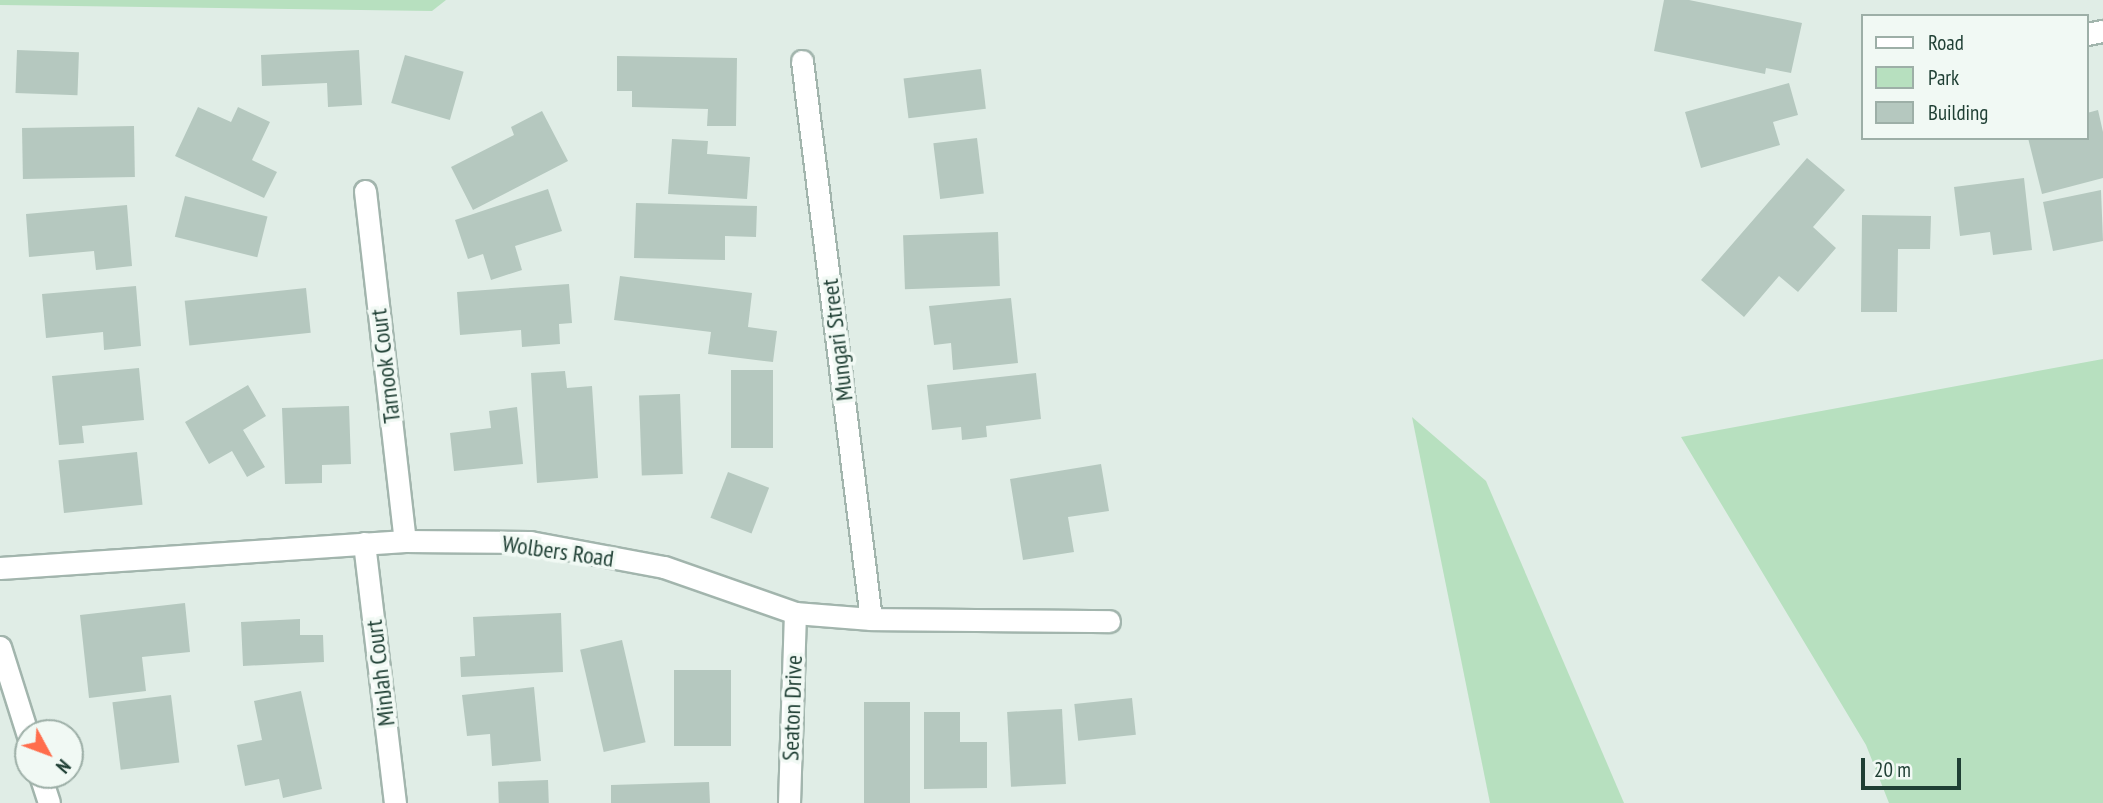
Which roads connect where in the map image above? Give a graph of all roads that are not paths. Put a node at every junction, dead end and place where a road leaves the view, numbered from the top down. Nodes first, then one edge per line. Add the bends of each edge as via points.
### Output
1 (802, 61) dead end
2 (365, 191) dead end
3 (405, 541) junction
4 (364, 543) junction
5 (0, 568) edge
6 (795, 613) junction
7 (871, 619) junction
8 (1109, 621) dead end
9 (0, 647) edge
10 (23, 719) edge
11 (395, 803) edge
12 (789, 803) edge

1 - 7 street, Mungari Street
2 - 3 street, Tarnook Court
3 - 4 street, Wolbers Road
3 - 6 street, Wolbers Road via 543,544 664,568
4 - 5 street, Wolbers Road
4 - 11 street, MinJah Court
6 - 7 street, Wolbers Road
6 - 12 street, Seaton Drive
7 - 8 street, Wolbers Road
9 - 10 street

